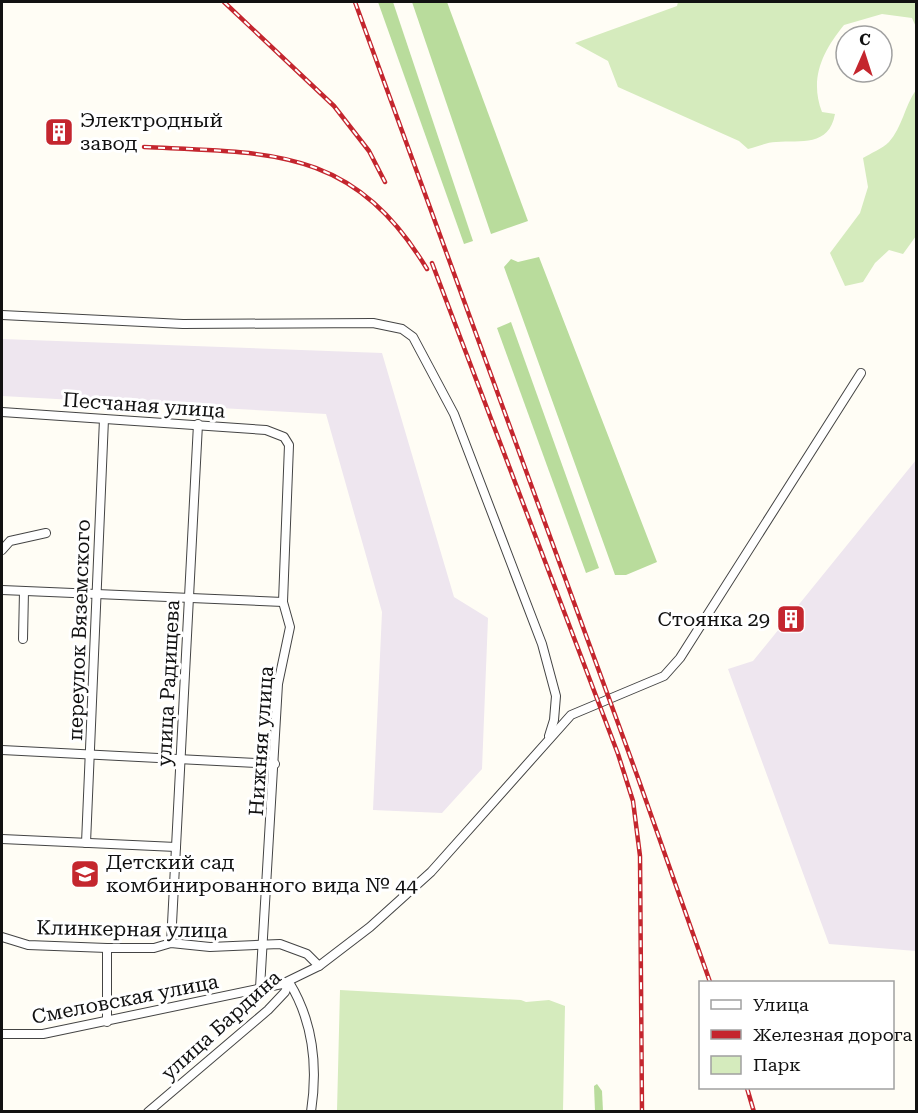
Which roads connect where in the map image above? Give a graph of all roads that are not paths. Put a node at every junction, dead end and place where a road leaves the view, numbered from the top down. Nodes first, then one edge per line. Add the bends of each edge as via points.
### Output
1 (2, 315) edge
2 (861, 373) dead end
3 (2, 412) edge
4 (104, 419) junction
5 (198, 424) junction
6 (284, 437) joint
7 (46, 533) dead end
8 (2, 550) edge
9 (2, 590) edge
10 (24, 591) junction
11 (97, 594) junction
12 (189, 598) junction
13 (283, 602) junction
14 (23, 639) dead end
15 (548, 740) junction
16 (2, 750) edge
17 (90, 755) junction
18 (181, 759) junction
19 (274, 764) junction
20 (2, 839) edge
21 (86, 843) junction
22 (176, 847) junction
23 (2, 937) edge
24 (171, 943) junction
25 (263, 943) junction
26 (107, 948) junction
27 (320, 966) junction
28 (289, 982) junction
29 (260, 988) junction
30 (106, 1022) junction
31 (2, 1034) edge
32 (148, 1112) edge
33 (311, 1112) edge

1 - 15 street via 183,324 373,323 402,329 413,337 454,414 542,644 556,696
2 - 15 street, улица Бардина via 680,658 664,676 571,715
3 - 4 street, Песчаная улица
4 - 5 street, Песчаная улица
4 - 11 street, переулок Вяземского
5 - 6 street, Песчаная улица via 266,430
5 - 12 street, улица Радищева
6 - 13 street, Нижняя улица via 291,453
7 - 8 street via 10,541
9 - 10 street
10 - 11 street
10 - 14 street
11 - 12 street
11 - 17 street, переулок Вяземского
12 - 13 street
12 - 18 street, улица Радищева
13 - 19 street, Нижняя улица via 290,627 278,684
15 - 27 street, улица Бардина via 431,872
16 - 17 street
17 - 18 street
17 - 21 street, переулок Вяземского
18 - 19 street
18 - 22 street, улица Радищева
19 - 25 street, Нижняя улица
20 - 21 street
21 - 22 street
22 - 24 street, улица Радищева
23 - 26 street, Клинкерная улица via 28,945
24 - 25 street, Клинкерная улица via 210,948
24 - 26 street, Клинкерная улица via 154,948
25 - 27 street, Клинкерная улица via 294,948
25 - 29 street, Нижняя улица
26 - 30 street
27 - 28 street, улица Бардина
28 - 29 street, Смеловская улица
28 - 32 street, улица Бардина via 285,992 267,1010
28 - 33 street via 302,1004 310,1033 314,1077
29 - 30 street, Смеловская улица
30 - 31 street, Смеловская улица via 43,1034

